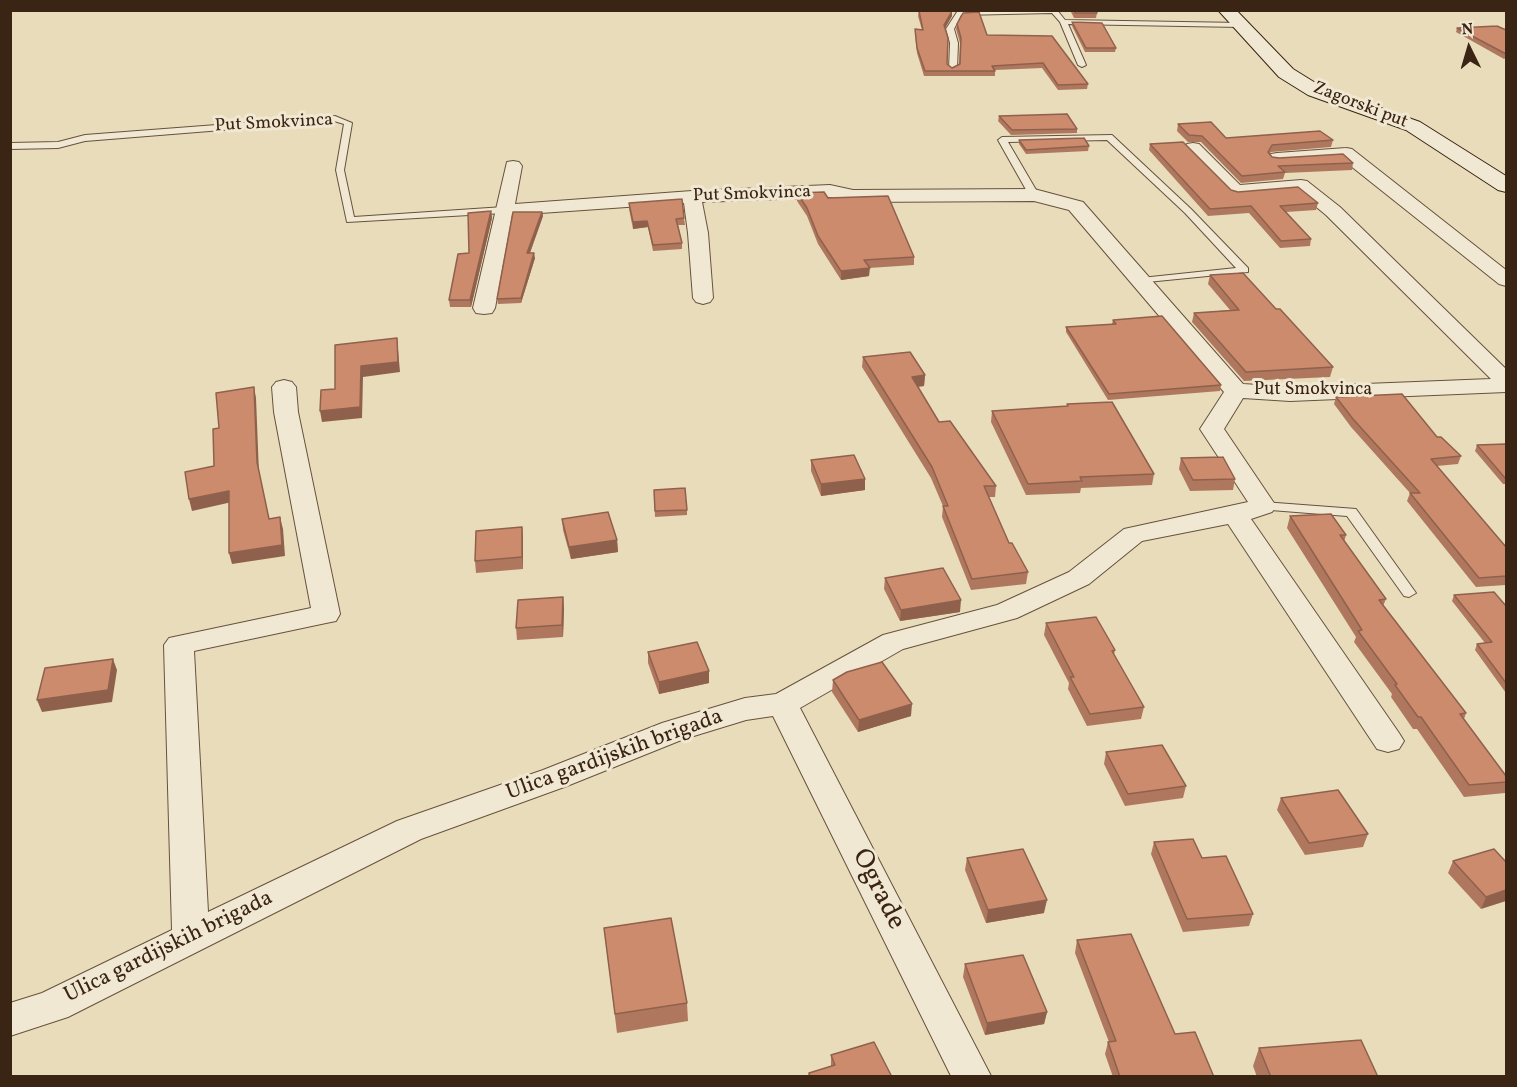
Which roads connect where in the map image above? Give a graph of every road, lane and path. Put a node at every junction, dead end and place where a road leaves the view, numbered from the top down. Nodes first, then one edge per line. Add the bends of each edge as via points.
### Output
1 (1234, 18) edge
2 (1063, 22) junction
3 (1082, 65) dead end
4 (953, 69) edge
5 (10, 146) edge
6 (1193, 148) edge
7 (1277, 158) edge
8 (513, 166) dead end
9 (1506, 185) edge
10 (1034, 195) junction
11 (692, 197) junction
12 (504, 210) junction
13 (1506, 280) edge
14 (1141, 281) junction
15 (704, 298) dead end
16 (484, 308) dead end
17 (1506, 377) edge
18 (1506, 385) edge
19 (284, 387) dead end
20 (1236, 391) junction
21 (1263, 506) junction
22 (1235, 515) junction
23 (1409, 593) dead end
24 (783, 704) junction
25 (1388, 741) dead end
26 (191, 938) junction
27 (10, 1020) edge
28 (970, 1077) edge

1 - 2 lane
1 - 9 main road, Zagorski put via 1286,74 1315,91 1413,126
2 - 3 lane
2 - 4 lane via 1054,11 959,13 950,29
5 - 12 lane, Put Smokvinca via 58,145 85,138 335,118 348,123 340,170 350,220
6 - 17 street via 1236,191 1301,185 1333,211 1495,372
7 - 13 street via 1346,153
8 - 12 street
10 - 11 street, Put Smokvinca via 853,196 830,191
10 - 14 street, Put Smokvinca via 1076,206
10 - 14 lane via 1002,140 1109,137 1244,270
11 - 12 street, Put Smokvinca
11 - 15 street
12 - 16 street
14 - 20 street, Put Smokvinca
18 - 20 street, Put Smokvinca via 1290,394
19 - 26 street via 326,614 179,645
20 - 21 street via 1212,429
21 - 22 street, Ulica gardijskih brigada
21 - 23 lane via 1351,512
22 - 24 street, Ulica gardijskih brigada via 1133,535 1079,578 1007,612 893,642
22 - 25 street
24 - 26 street, Ulica gardijskih brigada via 745,709 673,730 555,778 409,830
24 - 28 street, Ograde
26 - 27 street, Ulica gardijskih brigada via 54,1005

